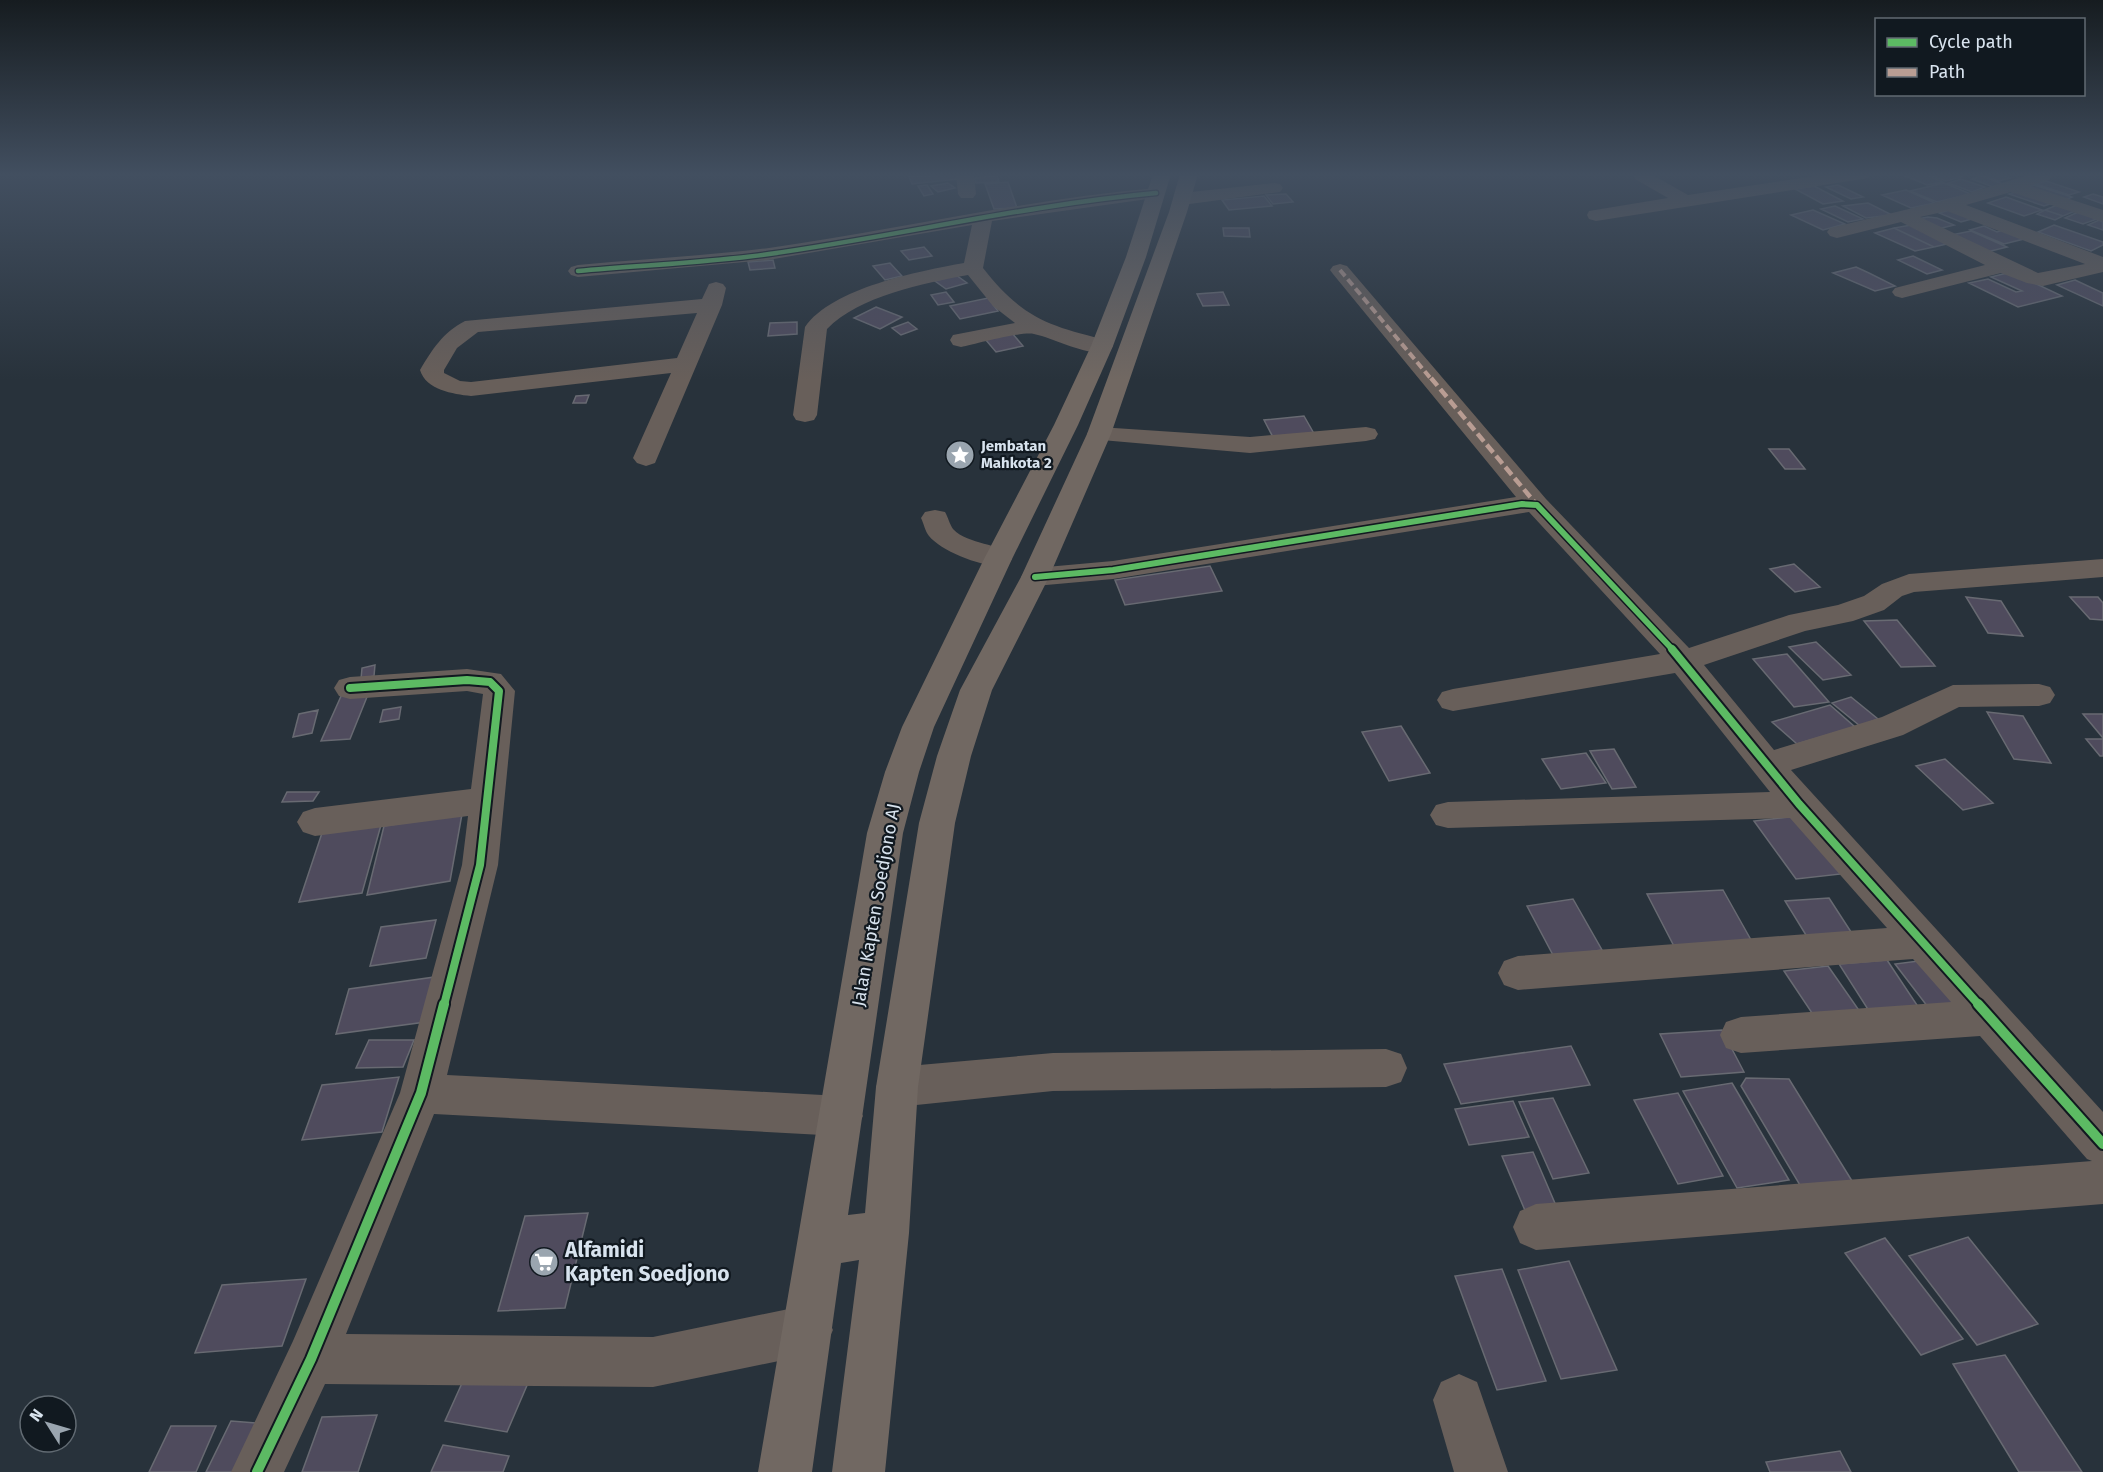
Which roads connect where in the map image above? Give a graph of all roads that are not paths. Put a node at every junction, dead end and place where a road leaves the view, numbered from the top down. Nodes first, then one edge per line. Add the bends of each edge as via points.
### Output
1 (838, 243) edge
2 (978, 243) edge
3 (1143, 243) edge
4 (1155, 243) edge
5 (1957, 243) edge
6 (2045, 243) edge
7 (725, 259) junction
8 (2103, 265) edge
9 (2004, 266) junction
10 (973, 268) junction
11 (1341, 270) dead end
12 (578, 271) dead end
13 (1902, 292) dead end
14 (711, 305) junction
15 (1031, 327) junction
16 (961, 340) dead end
17 (1102, 346) junction
18 (686, 364) junction
19 (805, 415) dead end
20 (1099, 434) junction
21 (1366, 434) dead end
22 (646, 458) dead end
23 (1537, 505) junction
24 (935, 518) dead end
25 (998, 559) junction
26 (2103, 568) edge
27 (1035, 577) junction
28 (1683, 661) junction
29 (350, 688) dead end
30 (2039, 695) dead end
31 (1453, 700) dead end
32 (1768, 765) junction
33 (488, 800) junction
34 (1800, 804) junction
35 (1448, 815) dead end
36 (315, 822) dead end
37 (1923, 942) junction
38 (1518, 973) dead end
39 (1990, 1017) junction
40 (1740, 1035) dead end
41 (1386, 1068) dead end
42 (897, 1087) junction
43 (422, 1093) junction
44 (841, 1116) junction
45 (2103, 1144) edge
46 (2103, 1182) edge
47 (1536, 1227) dead end
48 (886, 1233) junction
49 (821, 1243) junction
50 (808, 1330) junction
51 (311, 1359) junction
52 (1459, 1400) dead end
53 (257, 1472) edge
54 (785, 1472) edge
55 (859, 1472) edge
56 (1481, 1472) edge

1 - 7 street
2 - 10 street
3 - 17 main road, Jalan Kapten Soedjono AJ
4 - 20 main road
5 - 9 street
6 - 8 street
7 - 12 street
7 - 14 street
8 - 9 street via 2043,280
9 - 13 street
10 - 15 street via 990,293
10 - 19 street via 898,285 819,323 810,361
11 - 23 street
14 - 18 street
14 - 18 street via 473,326 449,341 432,370 440,381 471,388
15 - 16 street
15 - 17 street
17 - 25 main road, Jalan Kapten Soedjono AJ
18 - 22 street
20 - 21 street via 1250,445
20 - 27 main road
23 - 27 street via 1522,504 1113,570
23 - 28 street
24 - 25 street via 939,532 957,545
25 - 44 main road, Jalan Kapten Soedjono AJ via 918,727 902,772 885,833
26 - 28 street via 1909,583 1875,603 1800,622
27 - 42 main road via 976,690 951,767 937,823
28 - 31 street
28 - 32 street
29 - 33 street via 467,680 496,686 499,691
30 - 32 street via 1953,696 1891,727
32 - 34 street
33 - 36 street
33 - 43 street via 480,865
34 - 35 street
34 - 37 street
37 - 38 street
37 - 39 street
39 - 40 street
39 - 45 street
41 - 42 street via 1053,1072
42 - 48 main road
43 - 44 street
43 - 51 street
44 - 49 main road, Jalan Kapten Soedjono AJ
46 - 47 street
48 - 49 main road
48 - 55 main road
49 - 50 main road, Jalan Kapten Soedjono AJ
50 - 51 street via 653,1362
50 - 54 main road, Jalan Kapten Soedjono AJ
51 - 53 street
52 - 56 street

